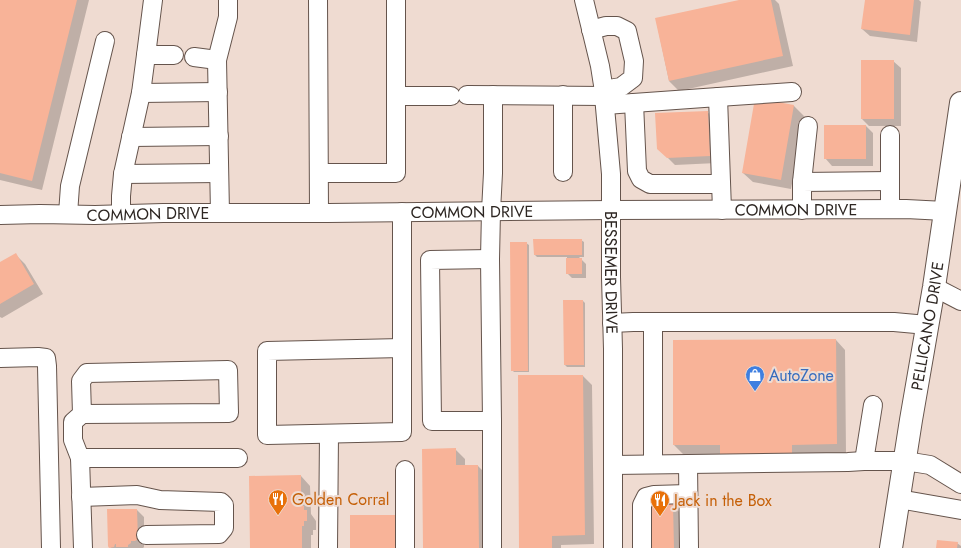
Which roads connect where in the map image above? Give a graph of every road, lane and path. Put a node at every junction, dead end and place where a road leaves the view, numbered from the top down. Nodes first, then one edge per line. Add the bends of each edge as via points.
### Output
1 (153, 0) edge
2 (228, 0) edge
3 (318, 0) edge
4 (396, 0) edge
5 (584, 0) edge
6 (592, 30) junction
7 (104, 41) dead end
8 (146, 55) junction
9 (174, 55) dead end
10 (194, 57) dead end
11 (217, 60) junction
12 (218, 92) junction
13 (792, 92) dead end
14 (141, 93) junction
15 (493, 95) junction
16 (563, 95) junction
17 (396, 96) junction
18 (604, 97) junction
19 (718, 97) junction
20 (634, 103) junction
21 (961, 103) edge
22 (808, 126) dead end
23 (890, 135) dead end
24 (218, 136) junction
25 (131, 137) junction
26 (563, 172) dead end
27 (219, 173) junction
28 (319, 173) junction
29 (123, 174) junction
30 (890, 181) junction
31 (802, 182) junction
32 (721, 184) junction
33 (890, 209) junction
34 (611, 210) junction
35 (722, 210) junction
36 (802, 210) junction
37 (945, 211) junction
38 (402, 212) junction
39 (491, 212) junction
40 (220, 213) junction
41 (319, 213) junction
42 (68, 214) junction
43 (121, 214) junction
44 (0, 215) edge
45 (490, 259) junction
46 (934, 287) junction
47 (961, 301) edge
48 (653, 322) junction
49 (612, 323) junction
50 (928, 324) junction
51 (402, 348) junction
52 (0, 358) edge
53 (873, 405) dead end
54 (82, 414) junction
55 (492, 421) junction
56 (329, 434) junction
57 (80, 458) junction
58 (238, 458) dead end
59 (864, 461) junction
60 (904, 461) junction
61 (653, 464) junction
62 (688, 464) junction
63 (613, 465) junction
64 (405, 470) dead end
65 (961, 484) edge
66 (688, 494) junction
67 (81, 497) junction
68 (899, 499) junction
69 (961, 510) edge
70 (146, 535) dead end
71 (51, 548) edge
72 (83, 548) edge
73 (328, 548) edge
74 (406, 548) edge
75 (492, 548) edge
76 (613, 548) edge
77 (642, 548) edge
78 (689, 548) edge
79 (891, 548) edge

1 - 8 street
2 - 11 street via 228,17
3 - 28 street
4 - 17 street
5 - 6 street, BESSEMER DRIVE
6 - 18 street, BESSEMER DRIVE
6 - 18 street via 617,26 627,31 634,61 633,78
7 - 42 street via 70,186
8 - 9 street
8 - 14 street
10 - 11 street
11 - 12 street
12 - 14 street
12 - 24 street
13 - 19 street
14 - 25 street
15 - 16 street
15 - 17 street
15 - 39 street
16 - 18 street
16 - 26 street
17 - 28 street via 396,173
18 - 20 street
18 - 34 street, BESSEMER DRIVE via 611,174
19 - 20 street
19 - 32 street
20 - 32 street via 637,171 641,179 650,184
21 - 37 main road, PELLICANO DRIVE
22 - 31 street
23 - 30 street
24 - 25 street
24 - 27 street
25 - 29 street
27 - 29 street
27 - 40 street
28 - 41 street
29 - 43 street
30 - 31 street
30 - 33 street
31 - 36 street
32 - 35 street
33 - 36 street, COMMON DRIVE
33 - 37 street, COMMON DRIVE
34 - 35 street, COMMON DRIVE
34 - 39 street, COMMON DRIVE
34 - 49 street, BESSEMER DRIVE
35 - 36 street, COMMON DRIVE
37 - 46 main road, PELLICANO DRIVE
38 - 39 street, COMMON DRIVE
38 - 41 street, COMMON DRIVE
38 - 51 street
39 - 45 street
40 - 41 street, COMMON DRIVE
40 - 43 street, COMMON DRIVE
42 - 43 street, COMMON DRIVE
42 - 44 street, COMMON DRIVE
45 - 55 street
45 - 55 street via 430,260 432,421
46 - 47 street
46 - 50 main road, PELLICANO DRIVE
48 - 49 street
48 - 50 street
48 - 61 street
49 - 63 street, BESSEMER DRIVE
50 - 60 main road, PELLICANO DRIVE
51 - 56 street via 402,432
51 - 56 street via 267,351 267,435
52 - 71 street via 46,358
53 - 59 street
54 - 54 street via 81,381 87,373 228,370 229,413
54 - 57 street via 73,422 73,440
55 - 75 street
56 - 73 street
57 - 58 street
57 - 67 street
59 - 60 street
59 - 62 street
60 - 65 street via 930,465
60 - 68 main road, PELLICANO DRIVE
61 - 62 street
61 - 63 street
62 - 66 street
63 - 76 street, BESSEMER DRIVE
64 - 74 street
66 - 77 street via 646,497 642,505
66 - 78 street
67 - 70 street via 137,495 160,500 221,502 224,505 224,528 219,534
67 - 72 street
68 - 69 street
68 - 79 main road, PELLICANO DRIVE

